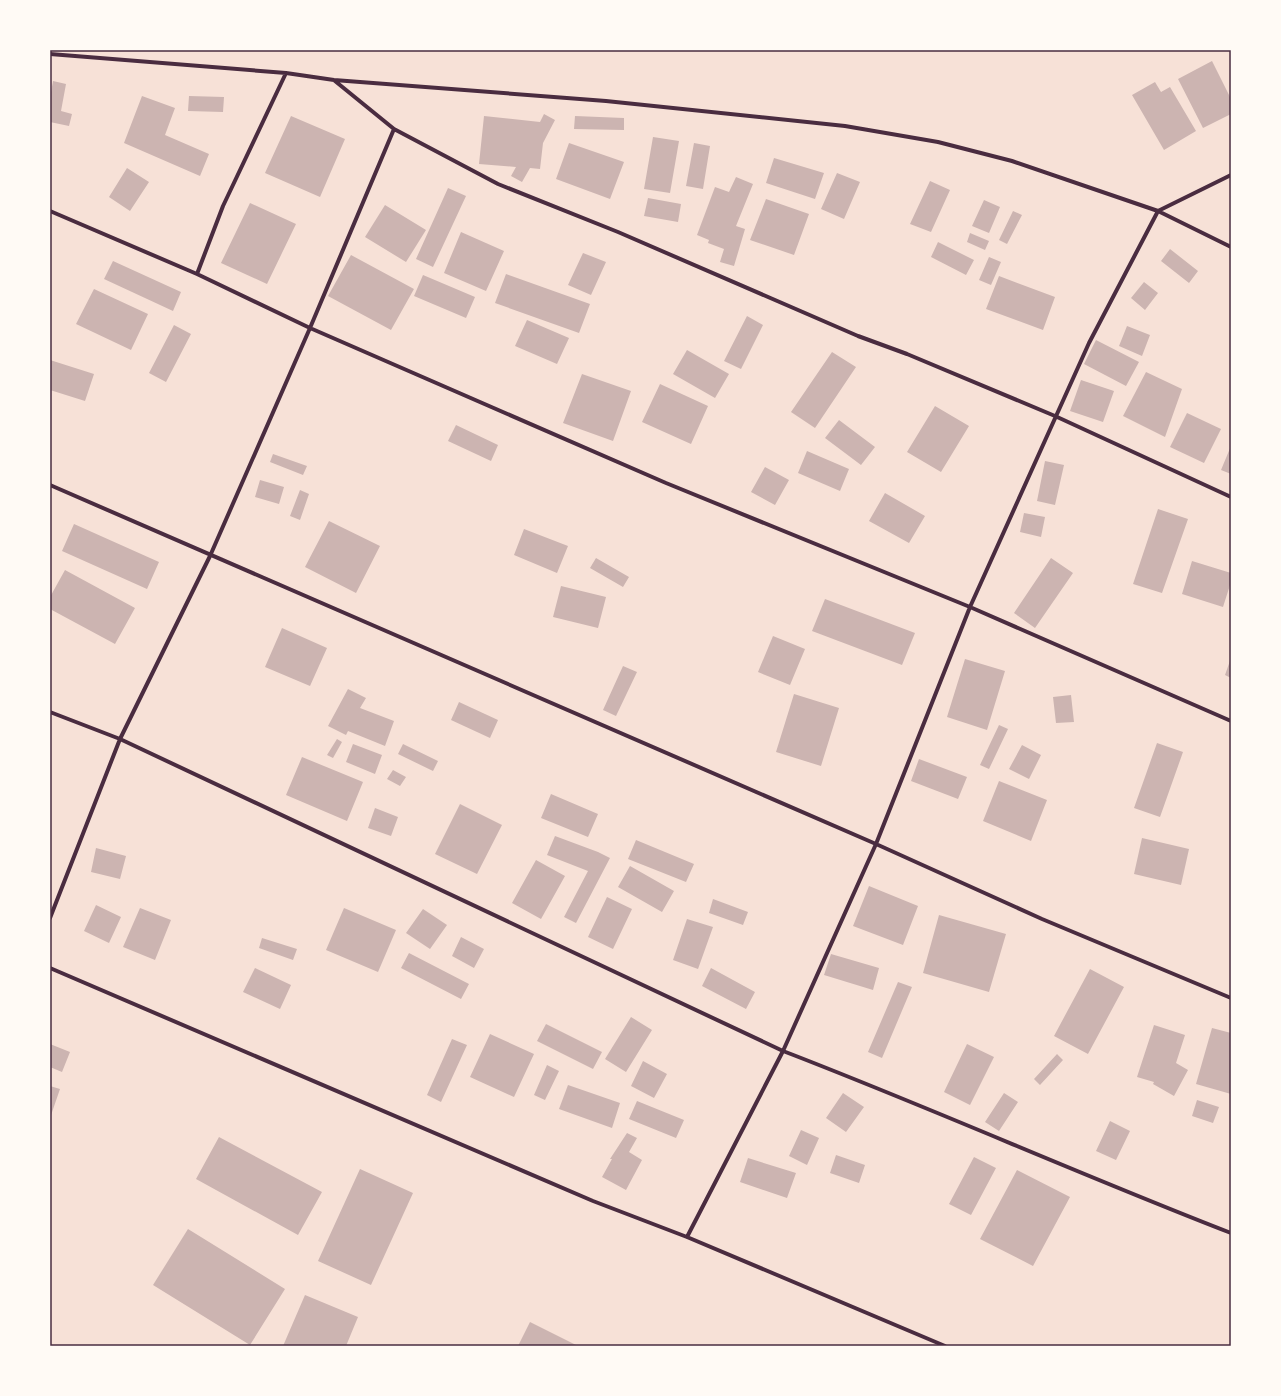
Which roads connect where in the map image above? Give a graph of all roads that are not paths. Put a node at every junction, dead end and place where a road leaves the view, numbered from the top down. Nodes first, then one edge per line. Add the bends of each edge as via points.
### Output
1 (50, 54) edge
2 (286, 73) junction
3 (334, 80) junction
4 (394, 128) junction
5 (1231, 175) edge
6 (50, 211) edge
7 (1158, 211) junction
8 (1231, 247) edge
9 (197, 274) junction
10 (310, 328) junction
11 (1055, 416) junction
12 (50, 485) edge
13 (1231, 498) edge
14 (210, 556) junction
15 (970, 607) junction
16 (50, 712) edge
17 (1231, 721) edge
18 (120, 739) junction
19 (876, 844) junction
20 (50, 918) edge
21 (50, 968) edge
22 (1231, 998) edge
23 (783, 1051) junction
24 (1231, 1233) edge
25 (687, 1238) junction
26 (945, 1346) edge

1 - 2 street
2 - 3 street
2 - 9 street via 222,206
3 - 4 street
3 - 7 street via 606,101 845,126 938,142 1012,161
4 - 10 street
4 - 11 street via 498,184
5 - 7 street
6 - 9 street
7 - 8 street
7 - 11 street via 1089,343
9 - 10 street
10 - 14 street
10 - 15 street via 666,483
11 - 13 street
11 - 15 street
12 - 14 street
14 - 18 street
14 - 19 street
15 - 17 street
15 - 19 street
16 - 18 street
18 - 20 street
18 - 23 street
19 - 22 street via 1042,919
19 - 23 street
21 - 25 street via 593,1201
23 - 24 street via 1144,1200
23 - 25 street
25 - 26 street

